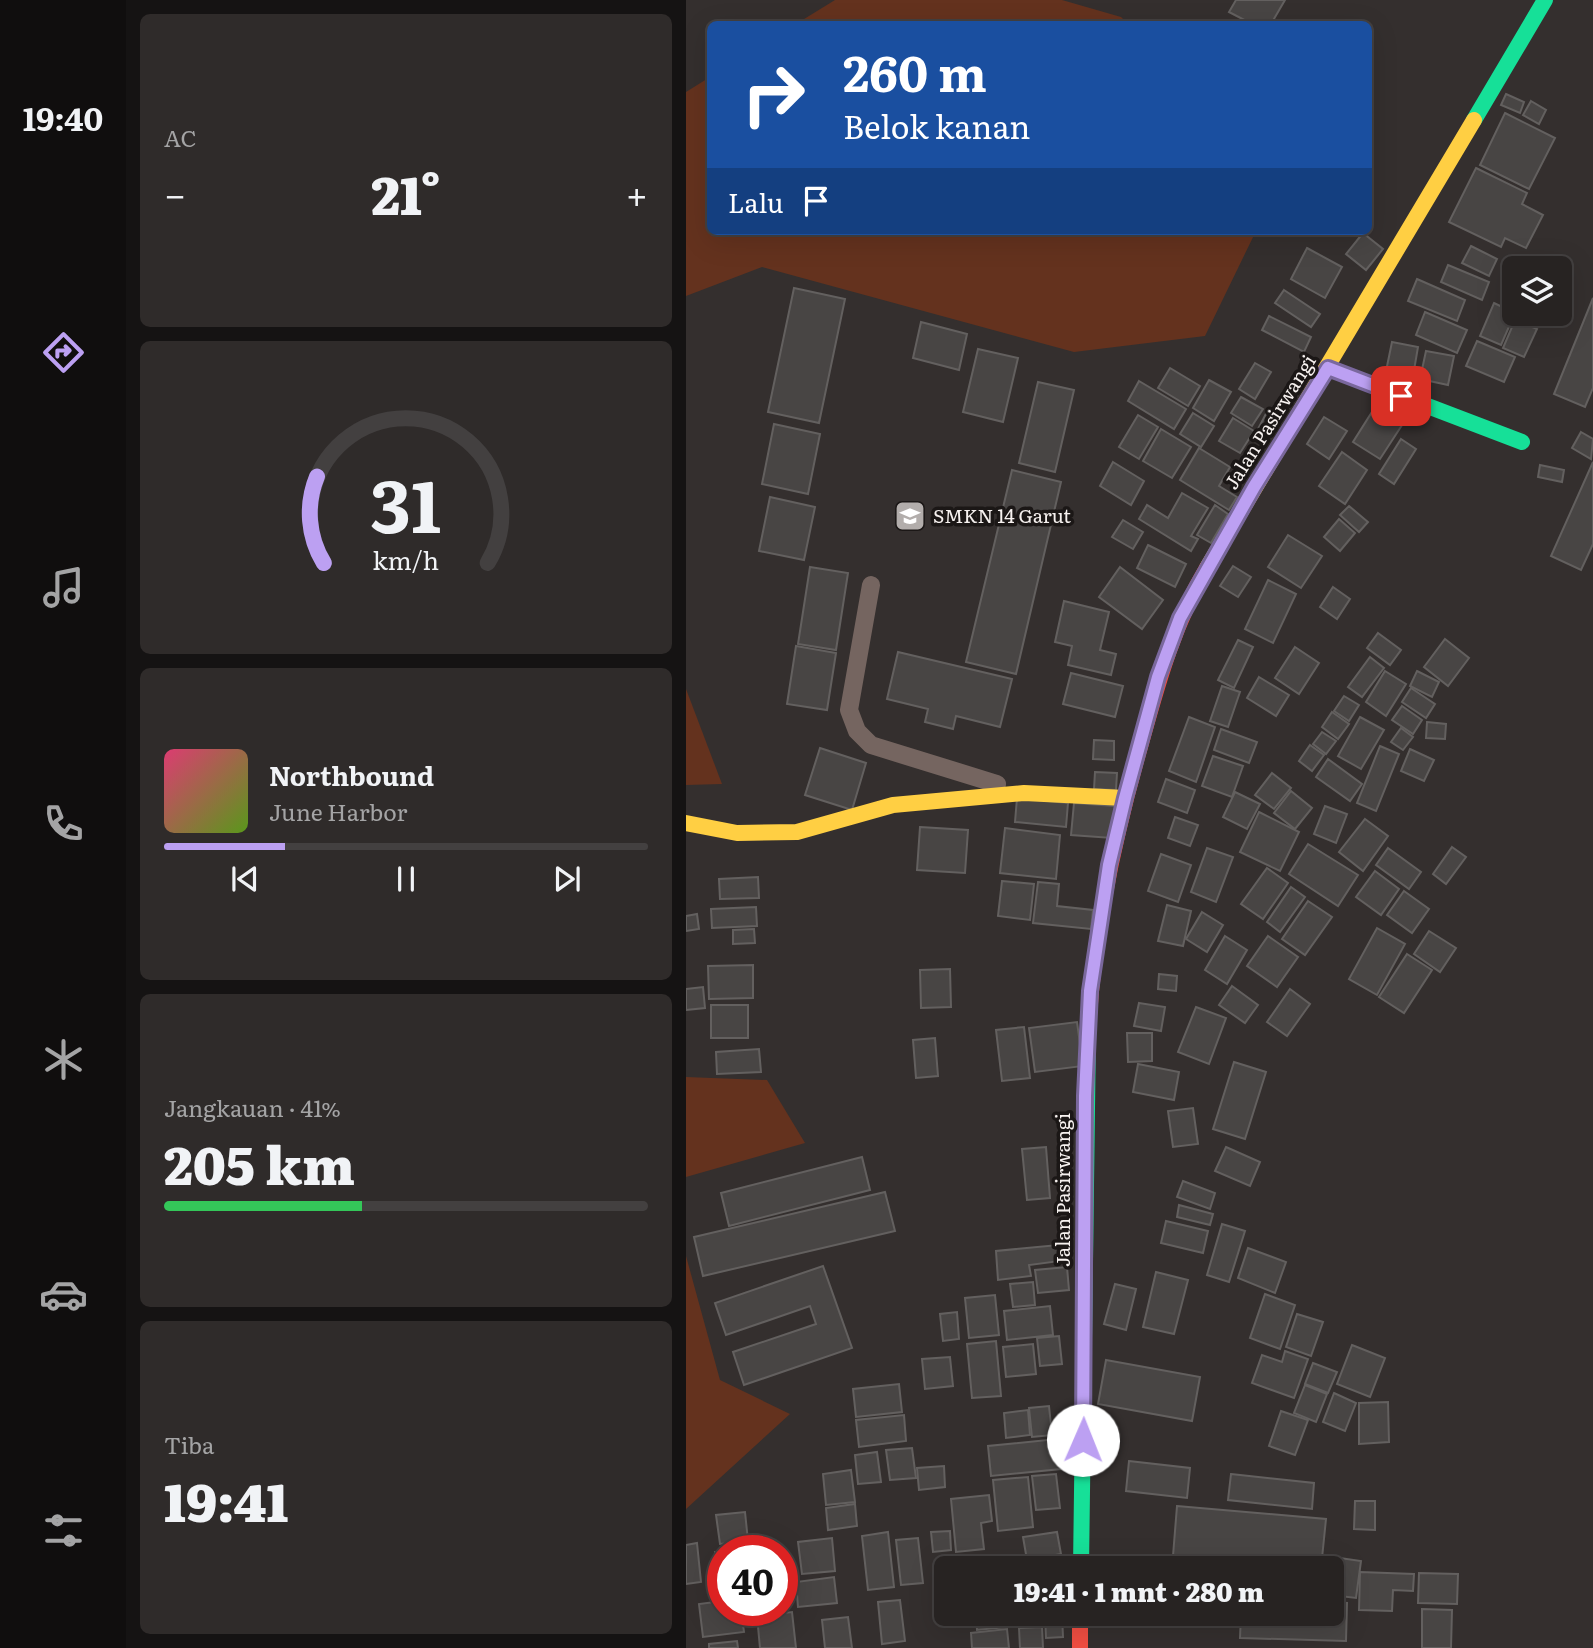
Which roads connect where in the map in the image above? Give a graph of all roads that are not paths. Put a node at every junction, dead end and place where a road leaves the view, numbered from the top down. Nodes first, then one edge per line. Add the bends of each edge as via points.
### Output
1 (1545, 0) edge
2 (1328, 368) junction
3 (1522, 442) dead end
4 (871, 585) dead end
5 (1024, 793) junction
6 (1125, 798) junction
7 (686, 823) edge
8 (1081, 1556) edge
9 (1080, 1626) edge
10 (1080, 1648) edge

1 - 2 street, Jalan Pasirwangi
2 - 3 street
2 - 6 street, Jalan Pasirwangi via 1180,618 1158,677
4 - 5 lane via 849,710 857,731 871,745
5 - 6 street
5 - 7 street via 893,805 797,832 737,833
6 - 8 street, Jalan Pasirwangi via 1109,865 1090,991
9 - 10 street

